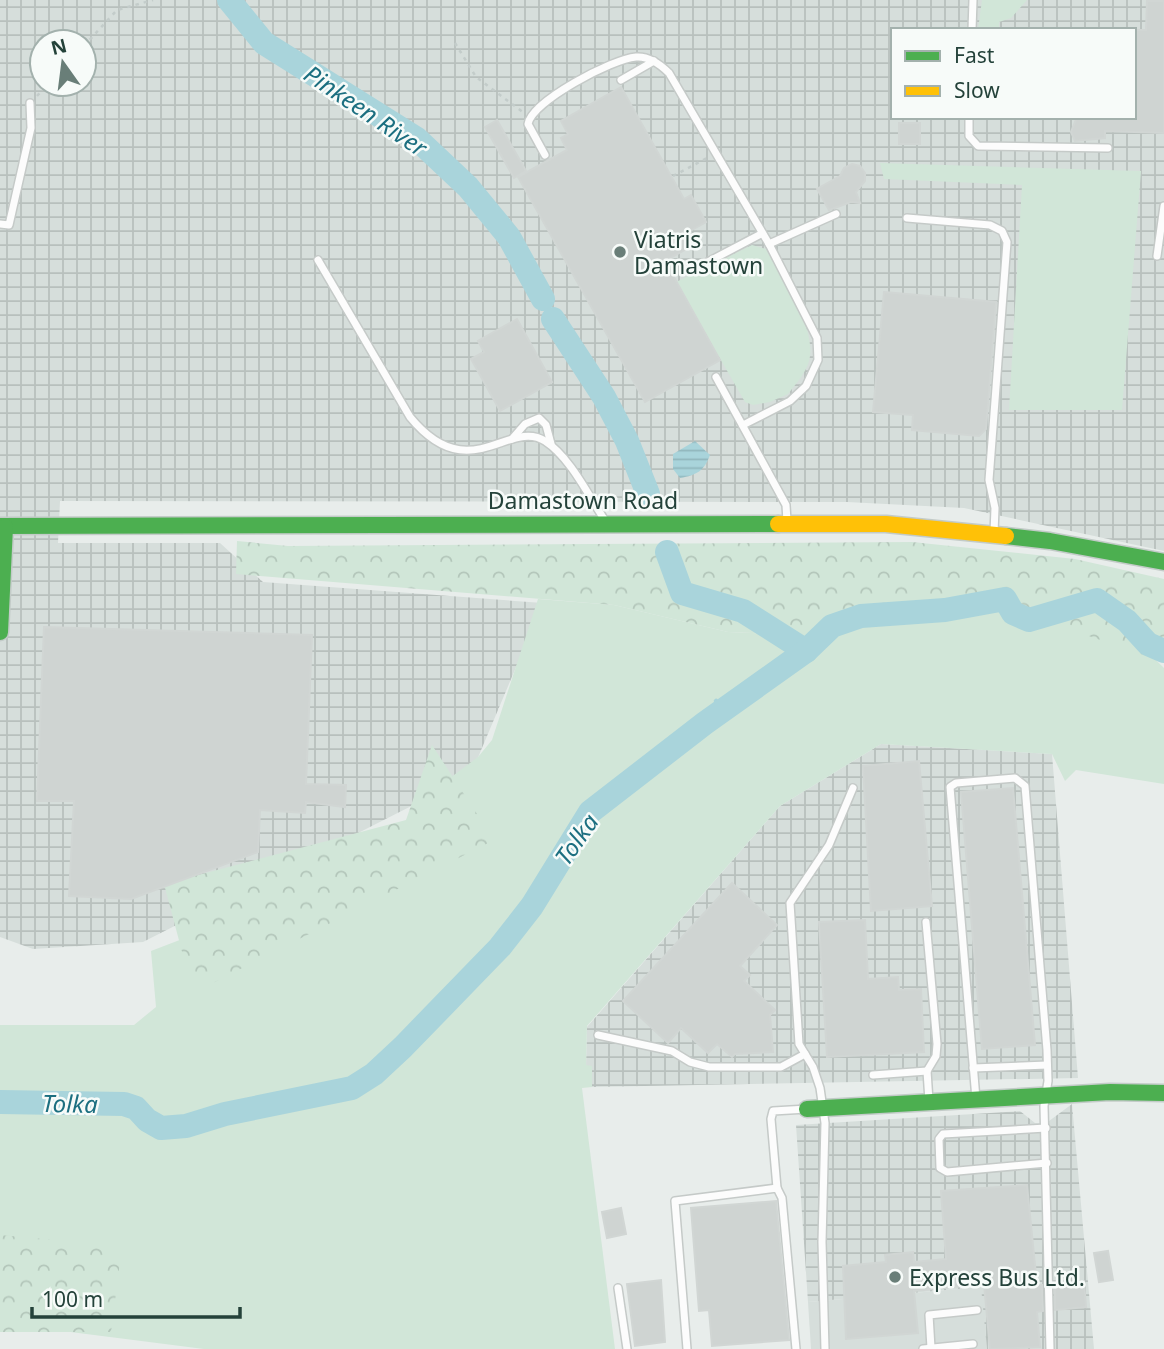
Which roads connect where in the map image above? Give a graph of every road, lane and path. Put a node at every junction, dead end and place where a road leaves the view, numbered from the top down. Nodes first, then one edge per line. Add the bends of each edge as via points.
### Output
1 (153, 0) edge
2 (973, 0) edge
3 (972, 28) edge
4 (98, 31) edge
5 (455, 43) dead end
6 (654, 61) junction
7 (621, 80) dead end
8 (35, 98) edge
9 (30, 103) joint
10 (529, 117) junction
11 (969, 119) edge
12 (1108, 148) dead end
13 (716, 153) junction
14 (545, 155) dead end
15 (673, 176) dead end
16 (1164, 206) edge
17 (836, 214) dead end
18 (907, 218) dead end
19 (0, 224) edge
20 (761, 234) junction
21 (769, 244) junction
22 (1157, 256) dead end
23 (318, 260) dead end
24 (702, 265) dead end
25 (716, 377) dead end
26 (743, 425) junction
27 (508, 442) junction
28 (556, 451) junction
29 (787, 522) junction
30 (607, 523) junction
31 (2, 526) edge
32 (994, 534) junction
33 (1164, 562) edge
34 (0, 632) edge
35 (853, 788) dead end
36 (926, 922) dead end
37 (598, 1035) dead end
38 (805, 1054) junction
39 (1047, 1066) junction
40 (973, 1068) junction
41 (928, 1071) junction
42 (873, 1075) dead end
43 (1164, 1093) edge
44 (1047, 1095) junction
45 (976, 1099) junction
46 (929, 1101) junction
47 (815, 1108) junction
48 (1046, 1128) junction
49 (1047, 1163) junction
50 (777, 1188) junction
51 (618, 1288) dead end
52 (977, 1310) dead end
53 (973, 1344) dead end
54 (931, 1348) edge
55 (627, 1349) edge
56 (687, 1349) edge
57 (796, 1349) edge
58 (825, 1349) edge
59 (923, 1349) edge
60 (1050, 1349) edge

1 - 4 path via 117,10
2 - 3 lane
5 - 10 path via 476,77
6 - 7 lane
6 - 10 lane via 637,57 596,72
6 - 13 lane via 680,89
8 - 9 path
9 - 19 lane via 31,128 9,225
10 - 14 lane via 528,124
11 - 12 lane via 968,136 978,146
13 - 15 path
13 - 20 lane
16 - 22 lane
17 - 21 lane
18 - 32 lane via 990,225 1002,231 1007,242 989,480
20 - 21 lane
20 - 24 lane
21 - 26 lane via 814,327 818,360 799,393
23 - 27 lane via 421,431 456,450 477,451
25 - 26 lane
26 - 29 lane via 786,505
27 - 28 lane via 536,437
27 - 28 lane via 525,424 539,418
28 - 30 lane
29 - 30 street, Damastown Road
29 - 32 street, Damastown Road via 886,524
30 - 31 street, Damastown Road
31 - 34 street
32 - 33 street, Damastown Road
35 - 38 lane via 829,845 790,903 799,1044
36 - 41 lane via 937,1044
37 - 38 lane via 672,1051 709,1067 781,1067
38 - 47 lane via 813,1067
39 - 40 lane
39 - 40 lane via 1025,786 1015,778 956,783 950,788
39 - 44 lane
40 - 45 lane
41 - 42 lane
41 - 46 lane
43 - 44 street
44 - 45 street
44 - 48 lane
45 - 46 street
46 - 47 street
47 - 50 lane via 773,1111
47 - 58 lane
48 - 49 lane
48 - 49 lane via 943,1134 939,1139 940,1168 947,1172
49 - 60 lane
50 - 56 lane via 675,1201
50 - 57 lane via 782,1198
51 - 55 lane
52 - 54 lane via 929,1315
53 - 54 lane
54 - 59 lane

